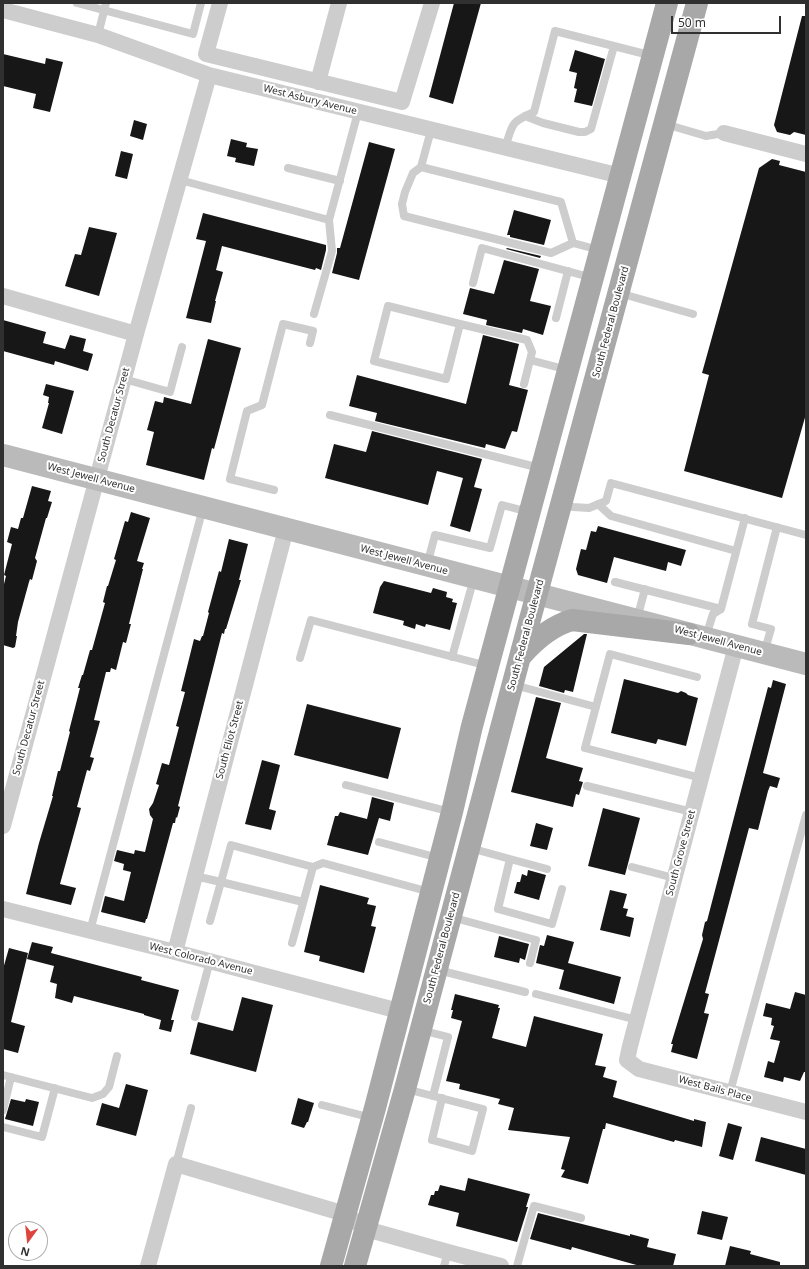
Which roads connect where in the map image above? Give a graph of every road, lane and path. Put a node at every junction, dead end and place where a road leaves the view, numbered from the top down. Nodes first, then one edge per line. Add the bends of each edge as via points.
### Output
1 (77, 3) edge
2 (201, 3) edge
3 (220, 3) edge
4 (339, 3) edge
5 (432, 3) edge
6 (667, 3) edge
7 (697, 3) edge
8 (106, 7) edge
9 (3, 10) edge
10 (98, 35) junction
11 (614, 46) junction
12 (654, 56) junction
13 (209, 75) junction
14 (318, 82) junction
15 (358, 112) junction
16 (525, 116) junction
17 (664, 124) junction
18 (431, 130) junction
19 (724, 132) joint
20 (505, 148) junction
21 (806, 154) edge
22 (421, 167) junction
23 (288, 168) dead end
24 (621, 176) junction
25 (180, 180) junction
26 (340, 181) junction
27 (329, 220) junction
28 (573, 242) junction
29 (601, 250) junction
30 (568, 271) junction
31 (593, 278) junction
32 (473, 283) dead end
33 (618, 293) junction
34 (3, 296) edge
35 (314, 314) dead end
36 (693, 314) dead end
37 (556, 318) dead end
38 (460, 324) junction
39 (136, 334) junction
40 (310, 343) dead end
41 (182, 347) dead end
42 (530, 360) junction
43 (569, 370) junction
44 (124, 379) junction
45 (524, 384) dead end
46 (330, 415) dead end
47 (3, 455) edge
48 (542, 469) junction
49 (97, 479) junction
50 (274, 490) dead end
51 (561, 504) junction
52 (598, 504) junction
53 (203, 507) junction
54 (530, 513) junction
55 (744, 518) junction
56 (777, 527) junction
57 (286, 529) junction
58 (806, 535) edge
59 (736, 551) junction
60 (427, 565) junction
61 (474, 578) junction
62 (615, 582) dead end
63 (510, 587) junction
64 (645, 589) junction
65 (537, 594) junction
66 (721, 609) junction
67 (637, 620) junction
68 (697, 636) junction
69 (736, 646) junction
70 (764, 653) junction
71 (452, 657) junction
72 (520, 657) junction
73 (300, 658) dead end
74 (806, 664) edge
75 (488, 666) junction
76 (697, 677) dead end
77 (513, 685) junction
78 (596, 707) junction
79 (701, 778) junction
80 (346, 785) dead end
81 (587, 786) dead end
82 (452, 812) junction
83 (692, 812) junction
84 (806, 815) edge
85 (3, 826) edge
86 (380, 842) dead end
87 (469, 848) junction
88 (440, 858) junction
89 (510, 859) junction
90 (313, 867) junction
91 (632, 867) dead end
92 (547, 869) dead end
93 (195, 876) junction
94 (674, 878) junction
95 (221, 882) junction
96 (562, 888) dead end
97 (430, 893) junction
98 (303, 902) junction
99 (3, 909) edge
100 (450, 917) junction
101 (210, 921) dead end
102 (90, 931) junction
103 (292, 943) dead end
104 (175, 952) junction
105 (210, 961) junction
106 (530, 963) dead end
107 (436, 969) junction
108 (525, 992) dead end
109 (536, 994) dead end
110 (399, 1011) junction
111 (195, 1016) dead end
112 (637, 1020) junction
113 (420, 1030) junction
114 (117, 1056) dead end
115 (627, 1060) joint
116 (7, 1076) edge
117 (55, 1088) junction
118 (405, 1089) junction
119 (730, 1092) junction
120 (433, 1096) junction
121 (442, 1098) junction
122 (322, 1105) dead end
123 (191, 1108) dead end
124 (3, 1110) edge
125 (806, 1112) edge
126 (372, 1118) junction
127 (3, 1127) edge
128 (176, 1164) junction
129 (345, 1214) junction
130 (581, 1218) dead end
131 (366, 1229) junction
132 (446, 1259) edge
133 (467, 1262) edge
134 (148, 1266) edge
135 (331, 1266) edge
136 (355, 1266) edge
137 (500, 1266) edge
138 (517, 1266) edge

1 - 8 lane
2 - 8 lane via 193,34
3 - 14 street via 206,54
4 - 14 street
5 - 14 street via 402,102
6 - 12 main road
7 - 17 main road, South Federal Boulevard
8 - 10 lane
9 - 10 street, West Asbury Avenue
10 - 13 street, West Asbury Avenue
11 - 12 lane
11 - 16 lane via 556,31 534,112
11 - 16 lane via 591,129 579,132
12 - 24 main road
13 - 15 street, West Asbury Avenue
13 - 25 street, South Decatur Street
15 - 18 street, West Asbury Avenue
15 - 26 lane
16 - 20 lane via 517,119 512,125
17 - 19 lane via 706,136
17 - 33 main road, South Federal Boulevard
18 - 20 street, West Asbury Avenue
18 - 22 lane
19 - 21 street
20 - 24 street, West Asbury Avenue
22 - 28 lane via 560,202
22 - 28 lane via 413,173 405,192 402,204 404,216 551,253
23 - 26 lane
24 - 29 main road
25 - 27 lane
25 - 39 street, South Decatur Street
26 - 27 lane
27 - 35 lane via 332,251
28 - 29 lane
29 - 31 main road
30 - 31 lane
30 - 32 lane via 482,248
30 - 37 lane
31 - 43 main road
33 - 36 lane
33 - 51 main road, South Federal Boulevard
34 - 39 street
38 - 38 lane via 388,306 374,361 446,379
38 - 42 lane via 527,340 532,352
39 - 44 street, South Decatur Street
40 - 50 lane via 314,331 283,324 262,405 247,411 230,479
41 - 44 lane via 170,392
42 - 43 lane
42 - 45 lane
43 - 48 main road
44 - 49 street, South Decatur Street
46 - 48 lane
47 - 49 street, West Jewell Avenue
48 - 54 main road
49 - 53 street, West Jewell Avenue
49 - 85 street, South Decatur Street
51 - 52 lane via 590,508
51 - 65 main road, South Federal Boulevard
52 - 55 lane via 606,501 611,483
52 - 59 lane via 611,516
53 - 57 street, West Jewell Avenue
53 - 102 lane
54 - 60 lane via 502,505 490,548 435,535
54 - 63 main road
55 - 56 lane
55 - 59 lane
56 - 58 lane
56 - 70 lane via 752,624 771,629
57 - 60 street, West Jewell Avenue
57 - 93 street, South Eliot Street
59 - 66 lane
60 - 61 street, West Jewell Avenue
61 - 63 street, West Jewell Avenue
61 - 71 lane
62 - 64 lane
63 - 65 street, West Jewell Avenue
63 - 75 main road
64 - 66 lane
64 - 67 lane
65 - 67 street, West Jewell Avenue
65 - 72 main road, South Federal Boulevard
66 - 68 lane via 713,614
67 - 68 street, West Jewell Avenue
68 - 69 street, West Jewell Avenue
68 - 72 main road via 572,620 560,623 532,642
69 - 70 street, West Jewell Avenue
69 - 79 street, South Grove Street
70 - 74 street, West Jewell Avenue
71 - 73 lane via 311,620
71 - 75 lane
72 - 77 main road, South Federal Boulevard
75 - 82 main road
76 - 78 lane via 610,654
77 - 78 lane
77 - 87 main road, South Federal Boulevard
78 - 79 lane via 585,748
79 - 83 street, South Grove Street
80 - 82 lane
81 - 83 lane
82 - 88 main road
83 - 94 street, South Grove Street
84 - 119 lane
86 - 88 lane
87 - 89 lane
87 - 100 main road, South Federal Boulevard
88 - 97 main road
89 - 92 lane
89 - 96 lane via 498,909 552,924
90 - 95 lane via 231,845
90 - 97 lane via 323,863
90 - 98 lane
91 - 94 lane
93 - 95 lane
93 - 104 street, South Eliot Street
94 - 112 street, South Grove Street
95 - 98 lane
95 - 101 lane
97 - 110 main road
98 - 103 lane
99 - 102 street, West Colorado Avenue
100 - 106 lane via 536,940
100 - 107 main road, South Federal Boulevard
102 - 104 street, West Colorado Avenue
104 - 105 street, West Colorado Avenue
105 - 110 street, West Colorado Avenue
105 - 111 lane
107 - 108 lane
107 - 113 main road, South Federal Boulevard
109 - 112 lane
110 - 126 main road
112 - 115 street, South Grove Street
113 - 118 main road, South Federal Boulevard
113 - 120 lane via 448,1037
114 - 117 lane via 109,1087 103,1094 92,1098
115 - 119 street, West Bails Place via 639,1069
116 - 117 lane
116 - 124 lane
117 - 127 lane via 42,1137
118 - 120 lane
118 - 131 main road, South Federal Boulevard
119 - 125 street, West Bails Place
120 - 121 lane
121 - 121 lane via 432,1140 472,1151 483,1109
122 - 126 lane
123 - 128 lane
126 - 129 main road
128 - 129 street
128 - 134 street
129 - 131 street
129 - 135 main road
130 - 138 lane via 534,1206
131 - 132 street
131 - 136 main road, South Federal Boulevard
132 - 133 street
133 - 137 street

